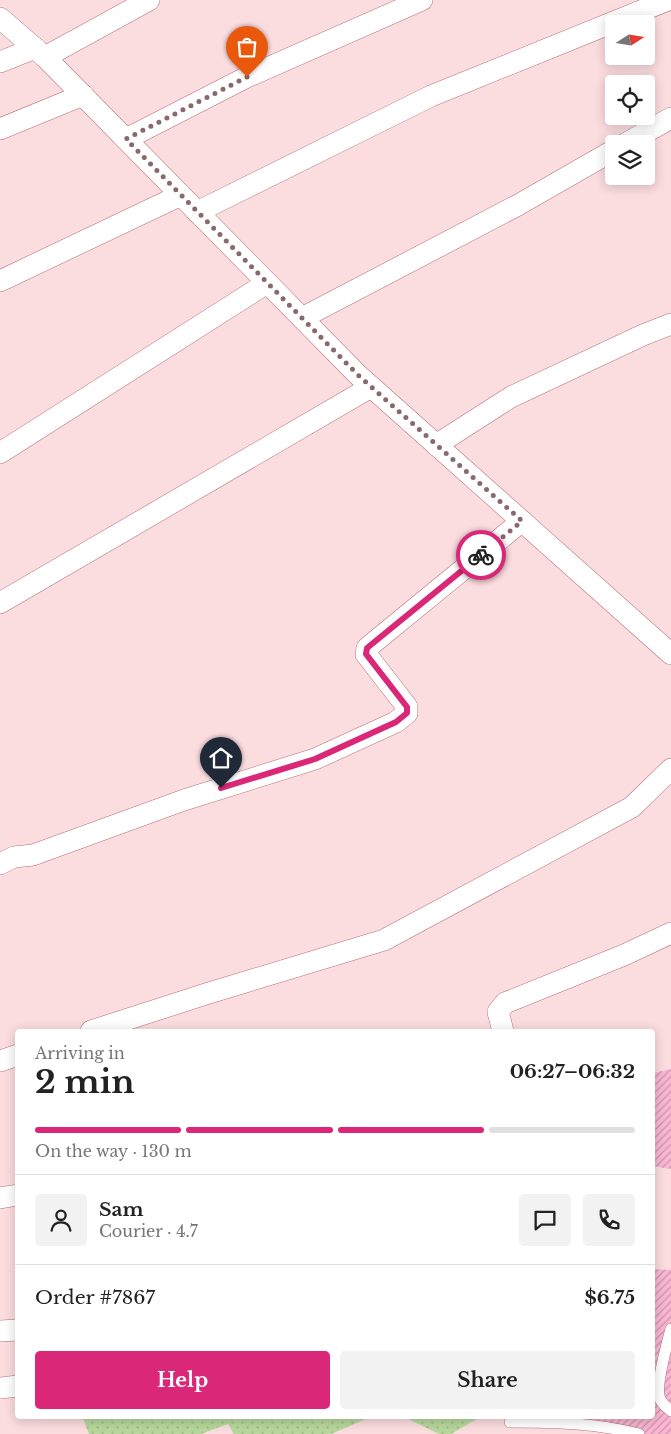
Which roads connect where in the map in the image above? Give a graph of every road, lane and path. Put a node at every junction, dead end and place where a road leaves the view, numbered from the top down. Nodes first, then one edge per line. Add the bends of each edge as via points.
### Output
1 (149, 0) edge
2 (422, 0) edge
3 (668, 0) edge
4 (0, 18) edge
5 (40, 52) junction
6 (0, 62) edge
7 (83, 95) junction
8 (671, 118) edge
9 (0, 130) edge
10 (641, 135) edge
11 (126, 139) junction
12 (605, 155) edge
13 (181, 195) junction
14 (197, 212) junction
15 (0, 281) edge
16 (267, 283) junction
17 (302, 318) junction
18 (671, 324) edge
19 (371, 387) junction
20 (436, 445) junction
21 (0, 453) edge
22 (522, 521) junction
23 (0, 603) edge
24 (671, 654) edge
25 (671, 769) edge
26 (0, 864) edge
27 (671, 933) edge
28 (97, 1029) edge
29 (502, 1029) edge
30 (15, 1056) edge
31 (0, 1061) edge
32 (15, 1196) edge
33 (0, 1198) edge
34 (671, 1329) edge
35 (15, 1330) edge
36 (0, 1331) edge
37 (15, 1386) edge
38 (0, 1388) edge
39 (671, 1410) edge
40 (510, 1422) dead end
41 (639, 1434) edge

1 - 5 street
2 - 11 street via 247,77
3 - 14 street via 431,96
4 - 5 street
5 - 6 street
5 - 7 street
7 - 9 street
7 - 11 street
8 - 10 street
11 - 13 street
12 - 17 street via 518,205
13 - 14 street
13 - 15 street
14 - 16 street
16 - 17 street
16 - 21 street
17 - 19 street
18 - 20 street via 511,397
19 - 20 street
19 - 23 street
20 - 22 street
22 - 24 street
22 - 26 street via 367,648 366,654 407,707 407,713 396,722 315,759 184,800 33,855 14,856
25 - 28 street via 632,807 384,940
27 - 29 street via 505,1003 498,1012
30 - 31 street
32 - 33 street
34 - 39 lane via 658,1385 659,1397
35 - 36 street
37 - 38 street
40 - 41 lane via 556,1422

